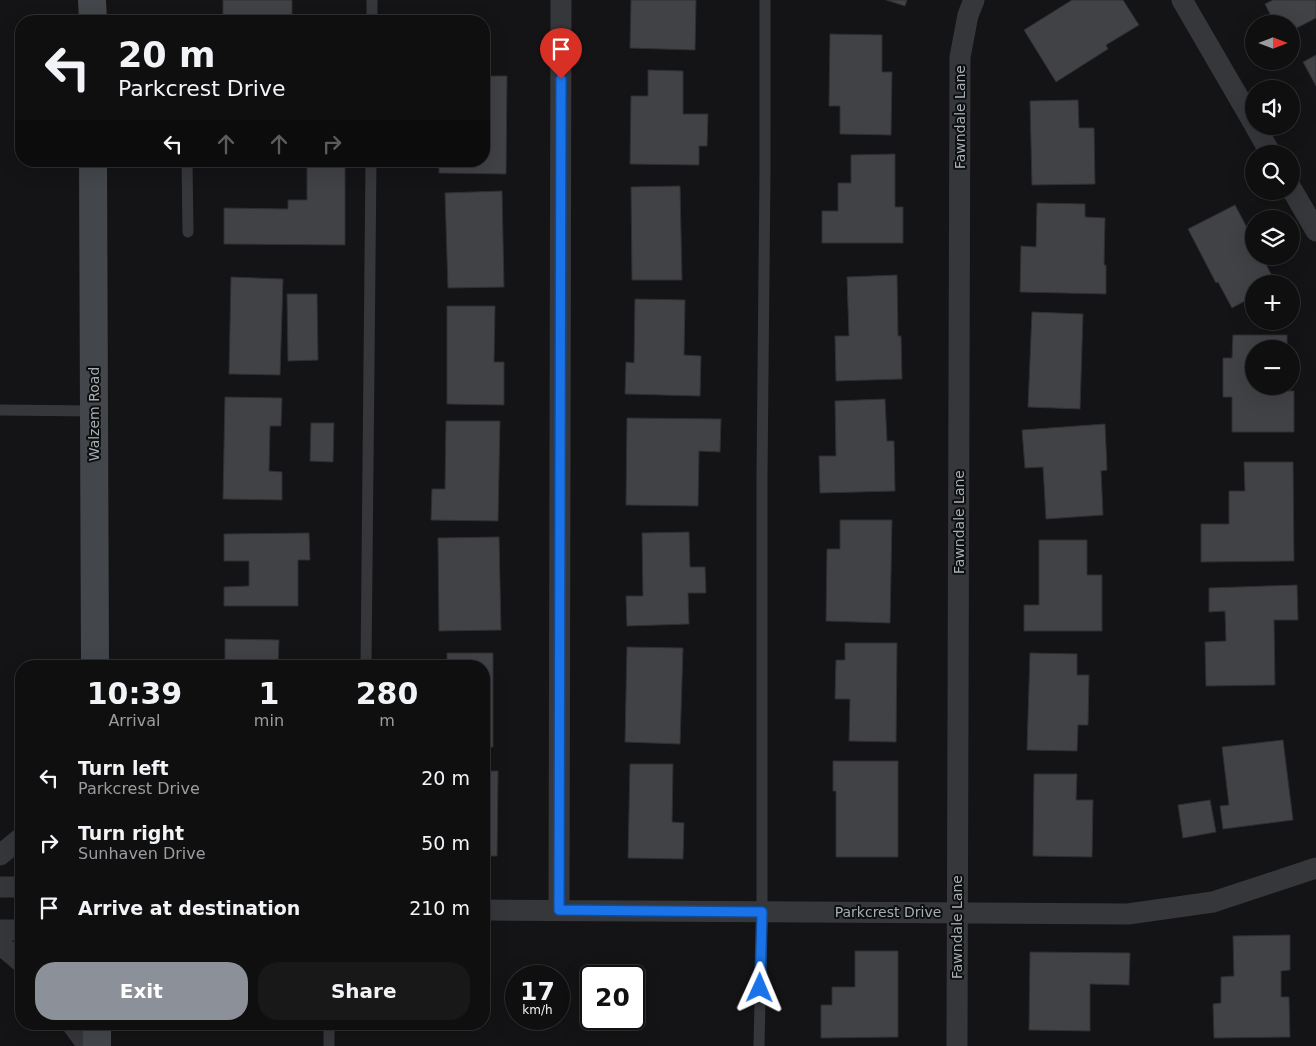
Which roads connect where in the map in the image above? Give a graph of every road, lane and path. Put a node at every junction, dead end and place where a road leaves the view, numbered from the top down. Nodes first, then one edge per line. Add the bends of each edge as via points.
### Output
1 (92, 0) edge
2 (372, 0) edge
3 (561, 0) edge
4 (765, 0) edge
5 (974, 0) edge
6 (1182, 0) edge
7 (92, 15) edge
8 (372, 15) edge
9 (1245, 108) edge
10 (93, 167) edge
11 (187, 167) edge
12 (371, 167) edge
13 (1298, 200) edge
14 (1316, 231) edge
15 (188, 232) dead end
16 (0, 410) edge
17 (94, 411) junction
18 (95, 660) edge
19 (366, 660) edge
20 (15, 843) edge
21 (0, 855) edge
22 (1316, 868) edge
23 (0, 887) edge
24 (15, 887) edge
25 (490, 910) edge
26 (559, 910) junction
27 (762, 912) junction
28 (958, 913) junction
29 (0, 930) edge
30 (15, 930) edge
31 (0, 946) edge
32 (15, 957) edge
33 (76, 1030) edge
34 (97, 1030) edge
35 (329, 1030) edge
36 (88, 1046) edge
37 (98, 1046) edge
38 (329, 1046) edge
39 (758, 1046) edge
40 (957, 1046) edge

1 - 7 main road
2 - 8 lane
3 - 26 street
4 - 27 lane
5 - 28 street, Fawndale Lane via 960,57
6 - 9 street
10 - 17 main road, Walzem Road
11 - 15 lane
12 - 19 lane
13 - 14 street
16 - 17 lane
17 - 18 main road, Walzem Road
20 - 21 street
22 - 28 street, Parkcrest Drive via 1213,902 1128,914
23 - 24 street
25 - 26 street, Parkcrest Drive
26 - 27 street, Parkcrest Drive
27 - 28 street, Parkcrest Drive
27 - 39 lane
28 - 40 street, Fawndale Lane
29 - 30 street
31 - 32 street
33 - 36 street
34 - 37 main road
35 - 38 lane

